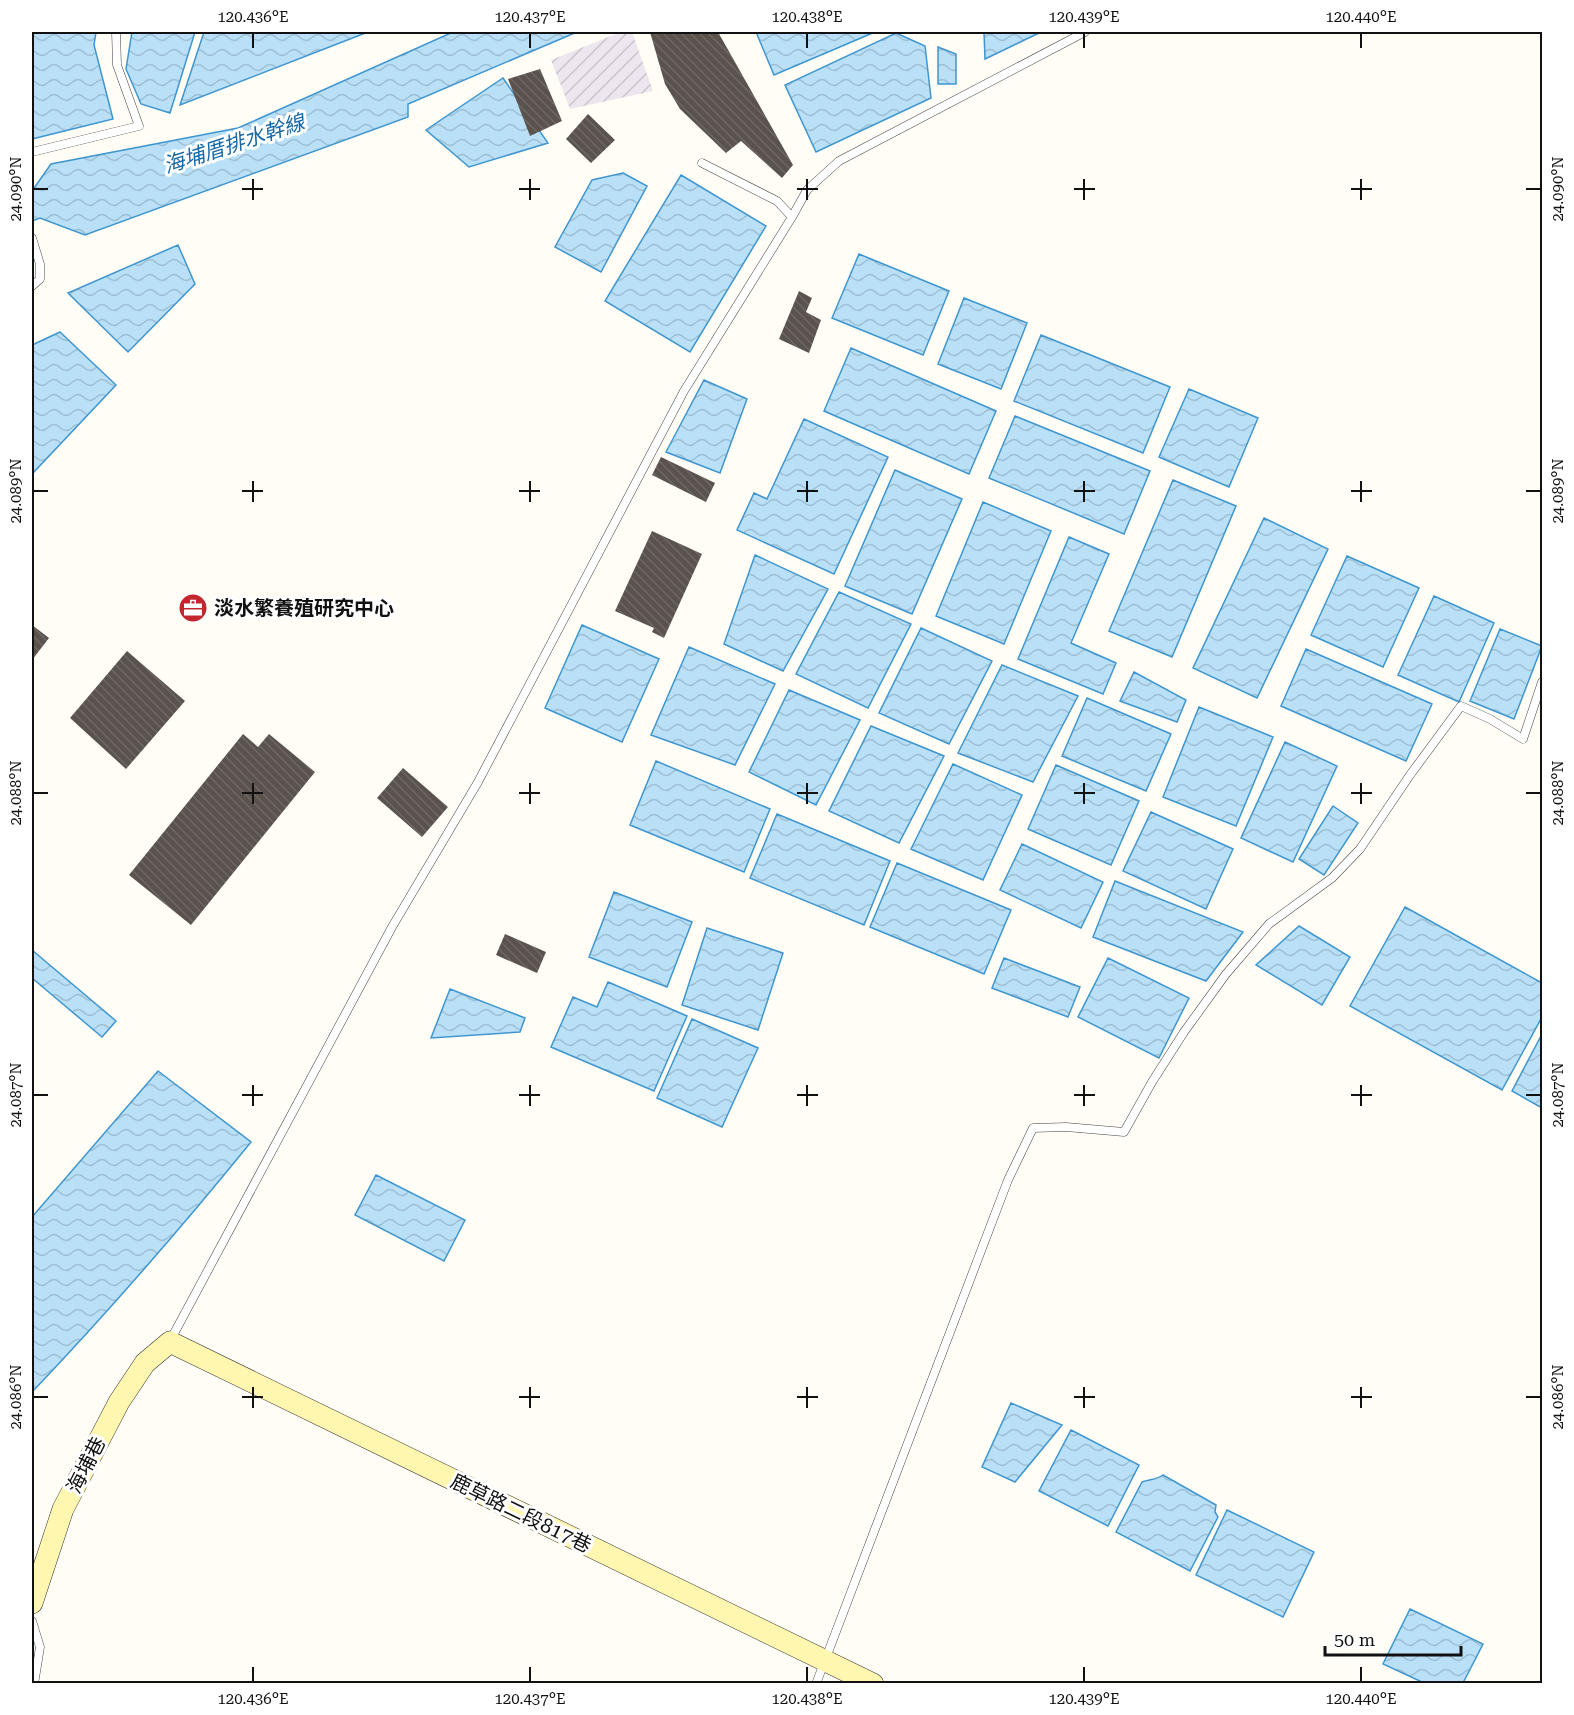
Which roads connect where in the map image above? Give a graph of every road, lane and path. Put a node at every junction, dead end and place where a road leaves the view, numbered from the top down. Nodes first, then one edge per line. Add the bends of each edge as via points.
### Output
1 (116, 32) edge
2 (1085, 32) edge
3 (32, 152) edge
4 (702, 163) dead end
5 (792, 216) junction
6 (32, 238) edge
7 (32, 286) edge
8 (1542, 682) edge
9 (170, 1342) junction
10 (32, 1604) edge
11 (32, 1621) edge
12 (824, 1660) junction
13 (34, 1683) edge
14 (816, 1683) edge
15 (873, 1683) edge

1 - 3 lane via 117,65 139,126
2 - 5 lane via 839,161 807,190
4 - 5 lane via 777,201
5 - 9 lane via 684,391 478,782 392,927
6 - 7 lane via 40,264 40,279
8 - 12 lane via 1522,739 1461,706 1360,849 1332,878 1269,924 1226,975 1179,1040 1124,1132 1033,1128 1008,1180
9 - 10 street, 海埔巷 via 145,1362 94,1450 63,1509
9 - 12 street, 鹿草路二段817巷
11 - 13 lane via 40,1647
12 - 14 lane
12 - 15 street, 鹿草路二段817巷

